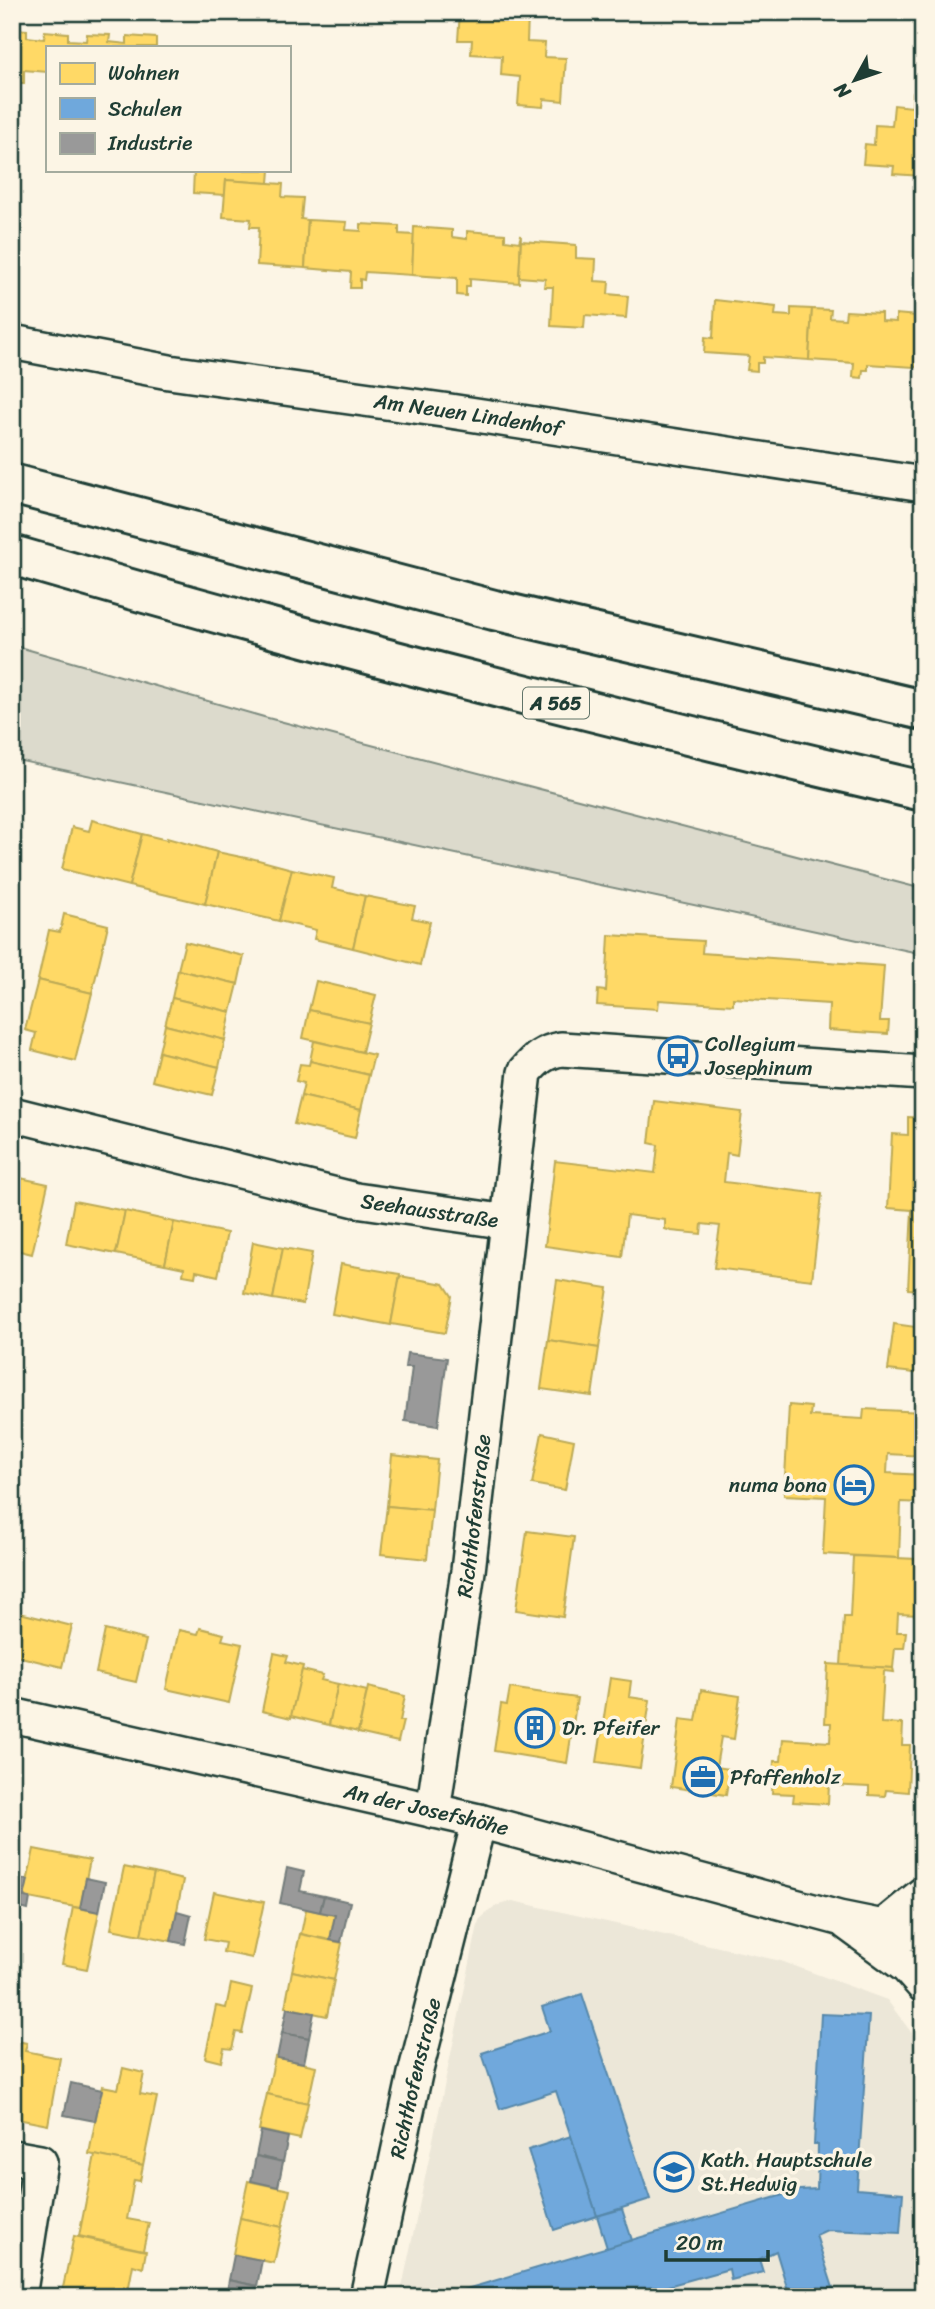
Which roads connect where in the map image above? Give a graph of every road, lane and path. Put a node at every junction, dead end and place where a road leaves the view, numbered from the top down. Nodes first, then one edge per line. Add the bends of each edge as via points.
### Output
1 (12, 342) edge
2 (12, 484) edge
3 (923, 484) edge
4 (12, 555) edge
5 (923, 710) edge
6 (923, 791) edge
7 (923, 1073) edge
8 (12, 1114) edge
9 (508, 1222) junction
10 (12, 1715) edge
11 (433, 1811) junction
12 (479, 1821) junction
13 (923, 1894) edge
14 (839, 1918) junction
15 (884, 1926) junction
16 (923, 1935) edge
17 (923, 1985) edge
18 (12, 2157) edge
19 (19, 2297) edge
20 (367, 2297) edge

1 - 3 street, Am Neuen Lindenhof via 169,372
2 - 5 highway via 494,610
4 - 6 highway, A 565 via 476,683
7 - 9 street, Seehausstraße via 550,1051 525,1072
8 - 9 street, Seehausstraße via 356,1200
9 - 11 street, Richthofenstraße via 468,1572
10 - 11 street, An der Josefshöhe
11 - 12 street, An der Josefshöhe
12 - 14 street, An der Josefshöhe
12 - 20 street, Richthofenstraße via 415,2074
13 - 15 street
14 - 15 street, An der Josefshöhe
14 - 17 street, An der Josefshöhe
15 - 16 street, An der Josefshöhe
18 - 19 street via 40,2162

